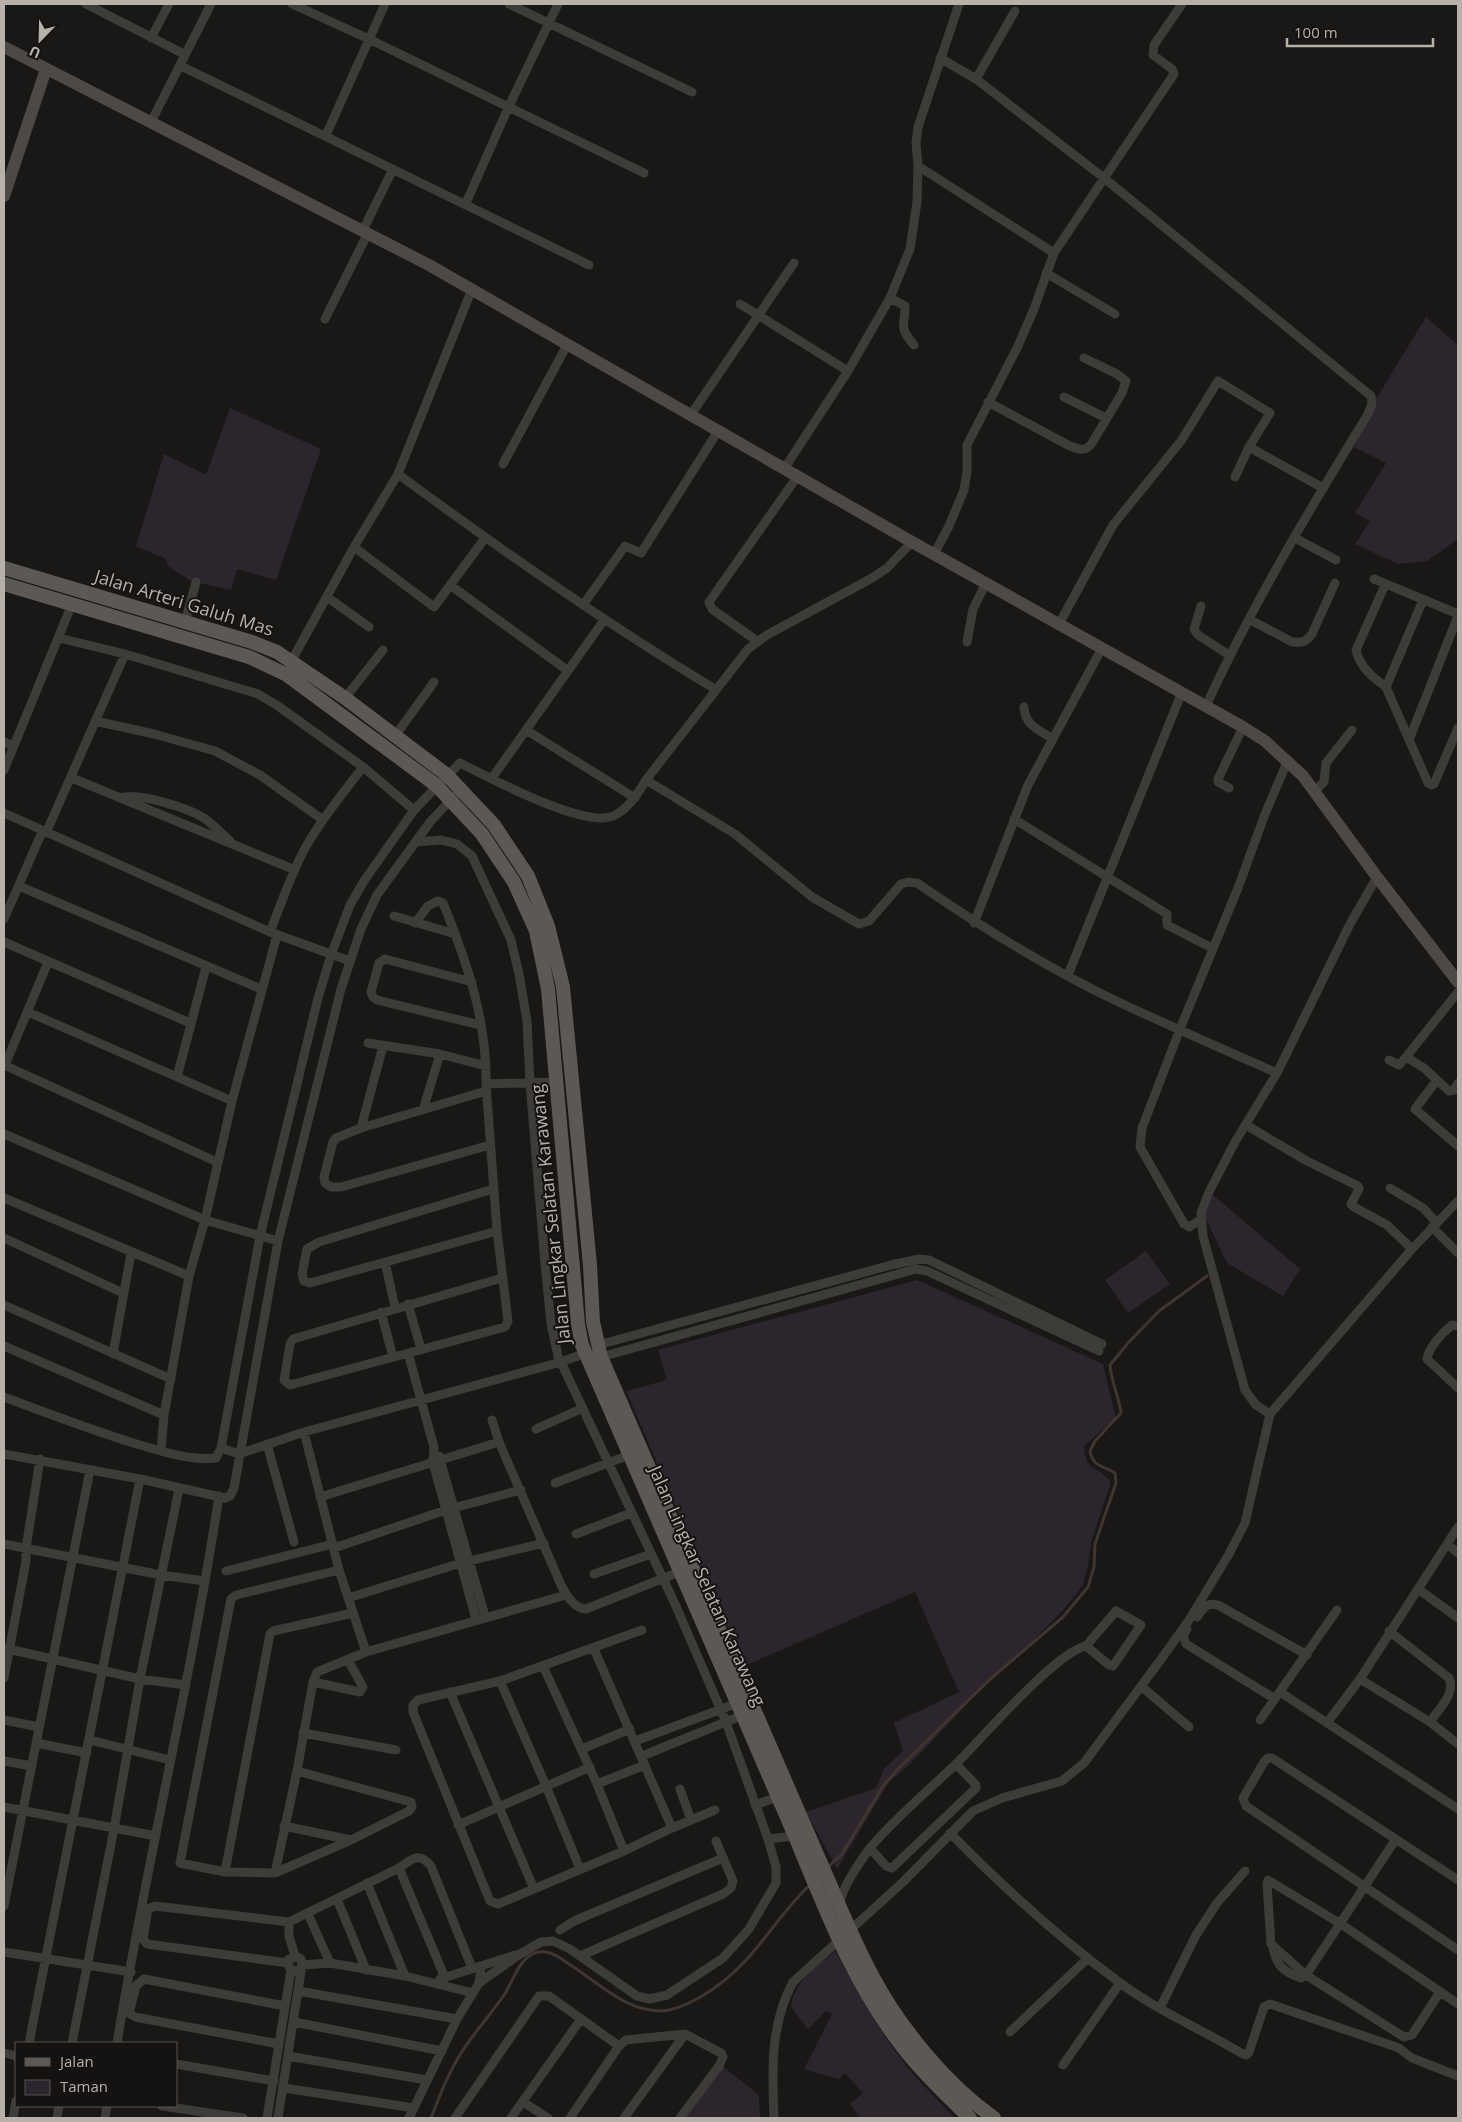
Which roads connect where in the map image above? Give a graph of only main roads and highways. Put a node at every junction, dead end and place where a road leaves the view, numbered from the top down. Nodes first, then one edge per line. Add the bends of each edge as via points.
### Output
1 (4, 568) edge
2 (4, 584) edge
3 (461, 789) joint
4 (576, 1136) junction
5 (560, 1137) junction
6 (810, 1856) junction
7 (970, 2118) edge
8 (994, 2118) edge

1 - 3 main road, Jalan Arteri Galuh Mas via 252,642 292,660 447,775
2 - 5 main road, Jalan Lingkar Selatan Karawang via 271,666 436,785 482,834 514,882 536,930 548,989
3 - 4 main road, Jalan Lingkar Selatan Karawang via 494,824 528,876 548,926 563,987
4 - 5 main road
4 - 6 main road, Jalan Lingkar Selatan Karawang via 594,1322 600,1351
5 - 6 main road, Jalan Lingkar Selatan Karawang via 582,1345 795,1836
6 - 7 main road, Jalan Lingkar Selatan Karawang via 820,1900 861,1983 908,2054
6 - 8 main road, Jalan Lingkar Selatan Karawang via 831,1885 879,1987 920,2047

